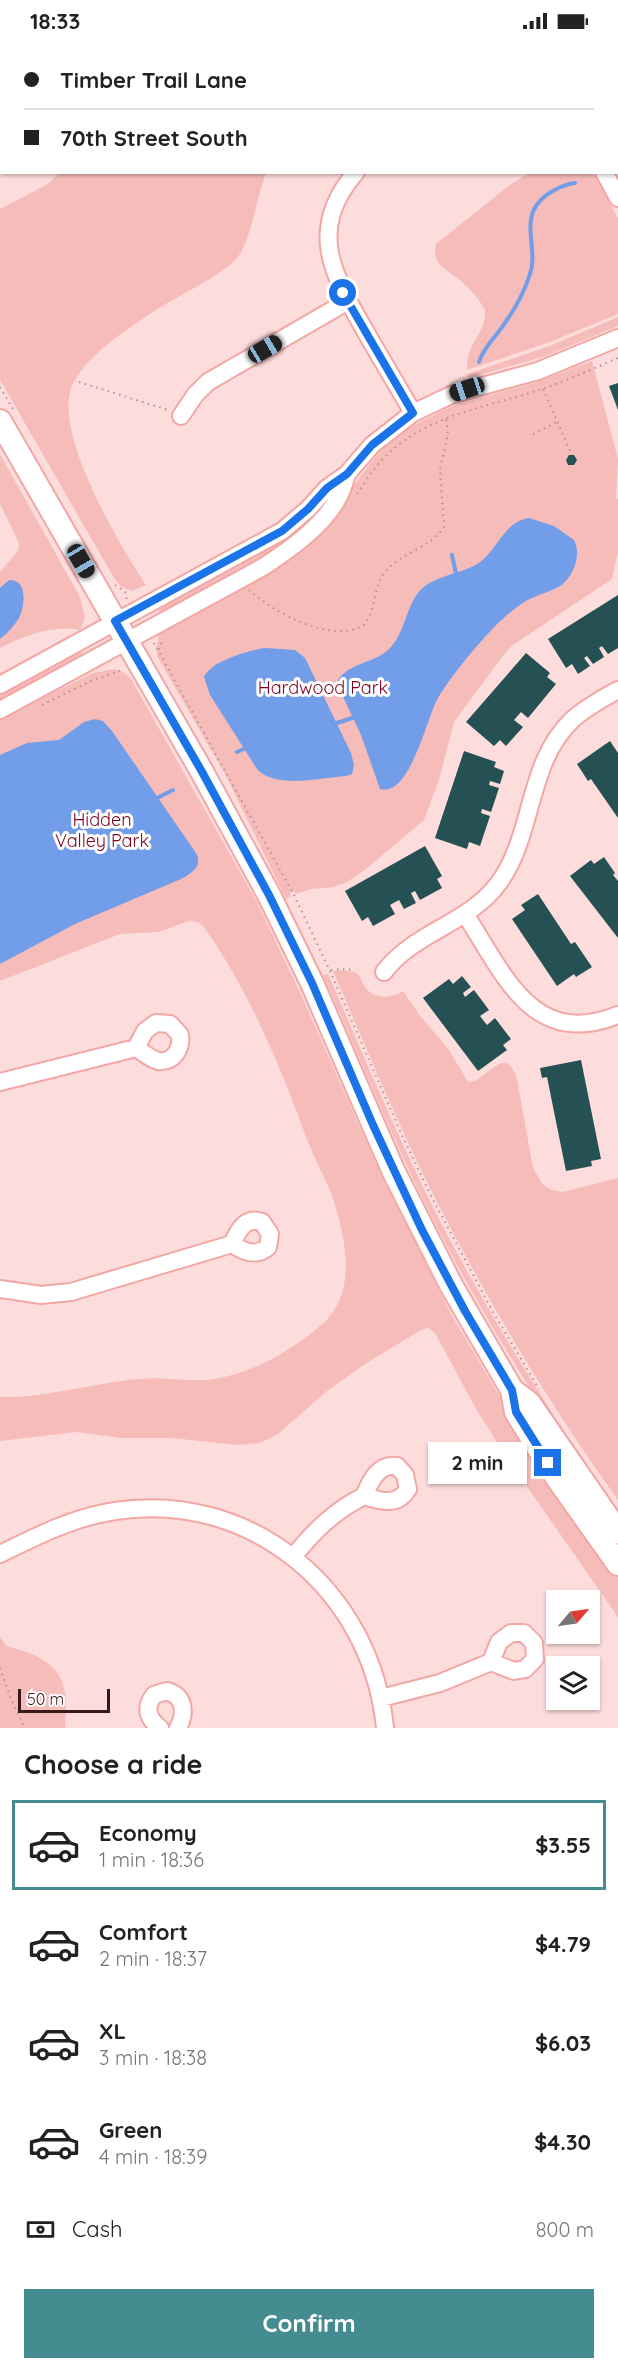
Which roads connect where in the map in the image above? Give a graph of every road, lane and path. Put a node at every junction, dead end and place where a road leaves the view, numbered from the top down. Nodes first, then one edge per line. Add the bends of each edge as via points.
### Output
1 (355, 174) edge
2 (605, 174) edge
3 (618, 198) edge
4 (348, 301) junction
5 (618, 338) edge
6 (618, 358) edge
7 (79, 382) dead end
8 (543, 389) junction
9 (413, 413) junction
10 (181, 416) joint
11 (446, 417) junction
12 (0, 421) edge
13 (557, 422) junction
14 (533, 434) dead end
15 (571, 453) dead end
16 (352, 500) dead end
17 (257, 586) dead end
18 (121, 631) junction
19 (166, 635) dead end
20 (119, 672) dead end
21 (0, 685) edge
22 (618, 690) edge
23 (36, 708) dead end
24 (0, 710) edge
25 (465, 914) junction
26 (355, 970) dead end
27 (330, 971) junction
28 (384, 972) dead end
29 (618, 1015) edge
30 (136, 1048) dead end
31 (0, 1082) edge
32 (232, 1244) dead end
33 (0, 1289) edge
34 (512, 1390) junction
35 (543, 1395) dead end
36 (364, 1496) dead end
37 (618, 1532) edge
38 (0, 1554) edge
39 (293, 1557) junction
40 (618, 1564) edge
41 (491, 1662) dead end
42 (0, 1668) edge
43 (381, 1698) junction
44 (25, 1728) edge
45 (160, 1728) edge
46 (178, 1728) edge
47 (386, 1728) edge

1 - 4 street via 334,206 327,239 332,266
2 - 3 street
4 - 9 street
4 - 10 street via 208,382
5 - 9 street via 538,371 453,394
6 - 8 path
7 - 10 path
8 - 11 path
8 - 13 path
9 - 18 street via 372,445 347,474 282,531
11 - 16 path via 389,453
11 - 17 path via 448,434 440,469 444,527 385,572 365,624 345,632 308,624 282,613 249,590
12 - 18 main road
13 - 14 path
13 - 15 path
18 - 21 street
18 - 24 street
18 - 34 main road via 269,895 422,1230
19 - 27 path via 159,646 163,663 267,845
20 - 23 path
22 - 25 street via 579,714 552,744 508,867 490,894
25 - 28 street via 408,947
25 - 29 street via 516,992 532,1009 569,1023 594,1022
26 - 27 path
27 - 35 path via 400,1133 441,1215
30 - 31 street
32 - 33 street via 71,1292 32,1294
34 - 37 main road via 530,1402
34 - 40 main road via 516,1412
36 - 39 street via 328,1518
38 - 39 street via 74,1521 113,1511 150,1508 186,1511 225,1521 261,1536
39 - 43 street via 329,1591 352,1623 371,1661
41 - 43 street via 441,1683
42 - 44 path
43 - 47 street
45 - 46 street via 149,1717 148,1706 154,1695 166,1692 183,1705

